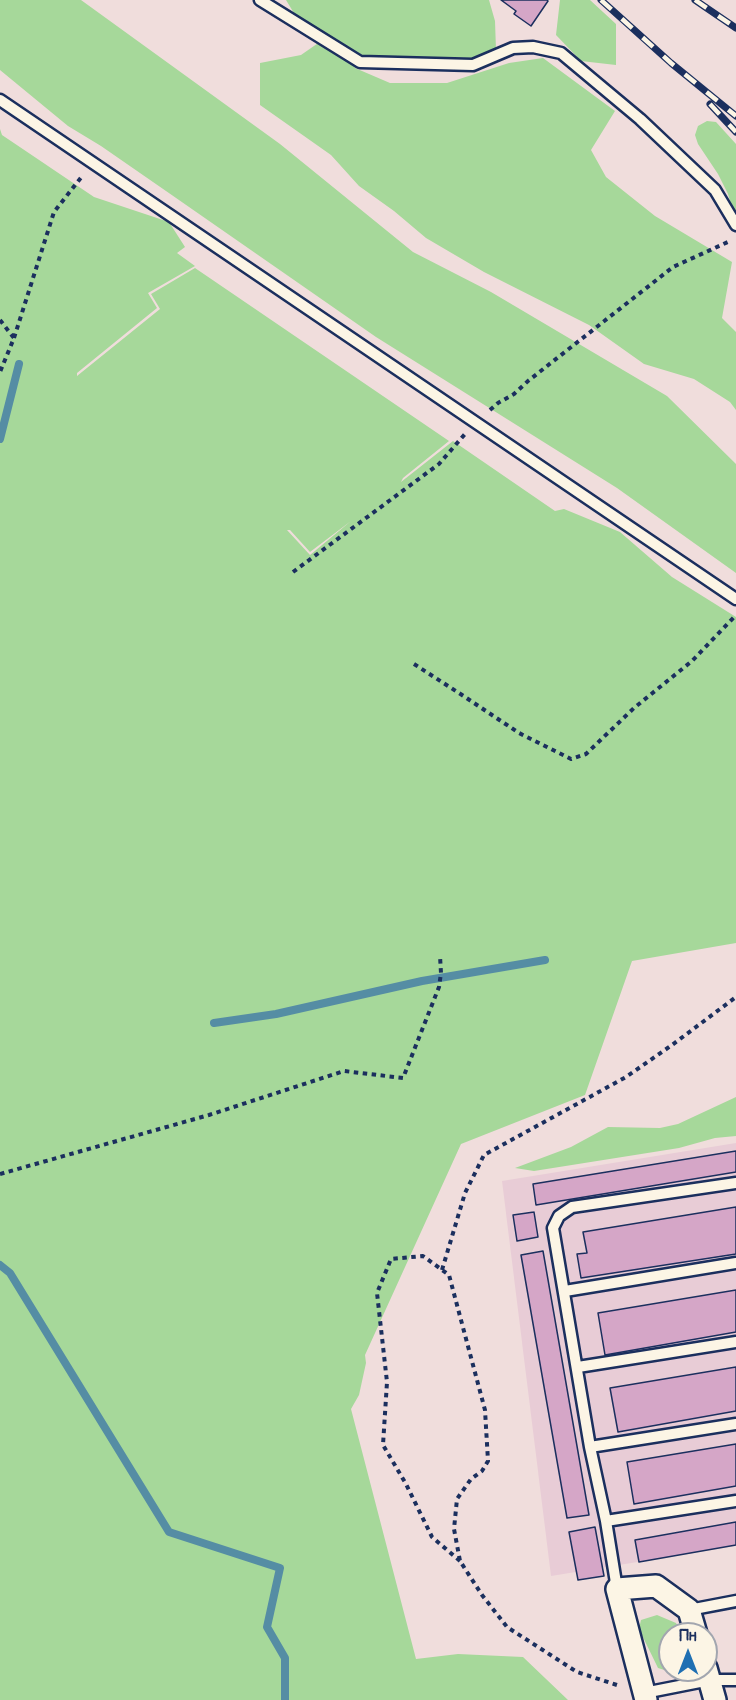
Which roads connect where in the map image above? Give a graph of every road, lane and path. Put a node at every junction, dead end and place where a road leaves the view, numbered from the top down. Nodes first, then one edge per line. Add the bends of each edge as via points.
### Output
1 (260, 0) edge
2 (0, 100) edge
3 (93, 163) junction
4 (736, 225) edge
5 (736, 238) edge
6 (0, 320) edge
7 (14, 338) junction
8 (0, 372) edge
9 (476, 422) junction
10 (293, 572) dead end
11 (736, 599) edge
12 (736, 616) edge
13 (414, 664) dead end
14 (440, 956) dead end
15 (736, 998) edge
16 (0, 1174) edge
17 (736, 1183) edge
18 (736, 1263) edge
19 (442, 1270) junction
20 (565, 1291) junction
21 (736, 1342) edge
22 (578, 1367) junction
23 (736, 1424) edge
24 (590, 1447) junction
25 (736, 1501) edge
26 (606, 1521) junction
27 (460, 1561) junction
28 (617, 1589) junction
29 (736, 1601) edge
30 (688, 1610) junction
31 (692, 1622) edge
32 (736, 1680) edge
33 (710, 1683) edge
34 (645, 1697) edge

1 - 4 lane via 360,62 473,65 513,48 533,47 561,53 640,119 715,190
2 - 3 lane
3 - 7 path via 54,212
3 - 9 lane
5 - 9 path via 673,267
6 - 7 path
7 - 8 path
9 - 10 path via 440,464
9 - 11 lane
12 - 13 path via 692,661 586,754 571,759 519,733
14 - 16 path via 439,987 403,1078 344,1071
15 - 19 path via 626,1077 484,1155 465,1193
17 - 20 lane via 572,1207 559,1216 554,1228
18 - 20 lane
19 - 27 path via 449,1275 485,1410 488,1461 457,1498 454,1529
19 - 27 path via 423,1256 392,1259 377,1293 387,1382 383,1445 432,1537
20 - 22 lane
21 - 22 lane
22 - 24 lane
23 - 24 lane
24 - 26 lane
25 - 26 lane
26 - 28 lane
27 - 34 path via 507,1627 577,1672
28 - 30 street via 656,1586
28 - 34 street
29 - 30 lane
30 - 31 street
32 - 33 lane
33 - 34 lane

